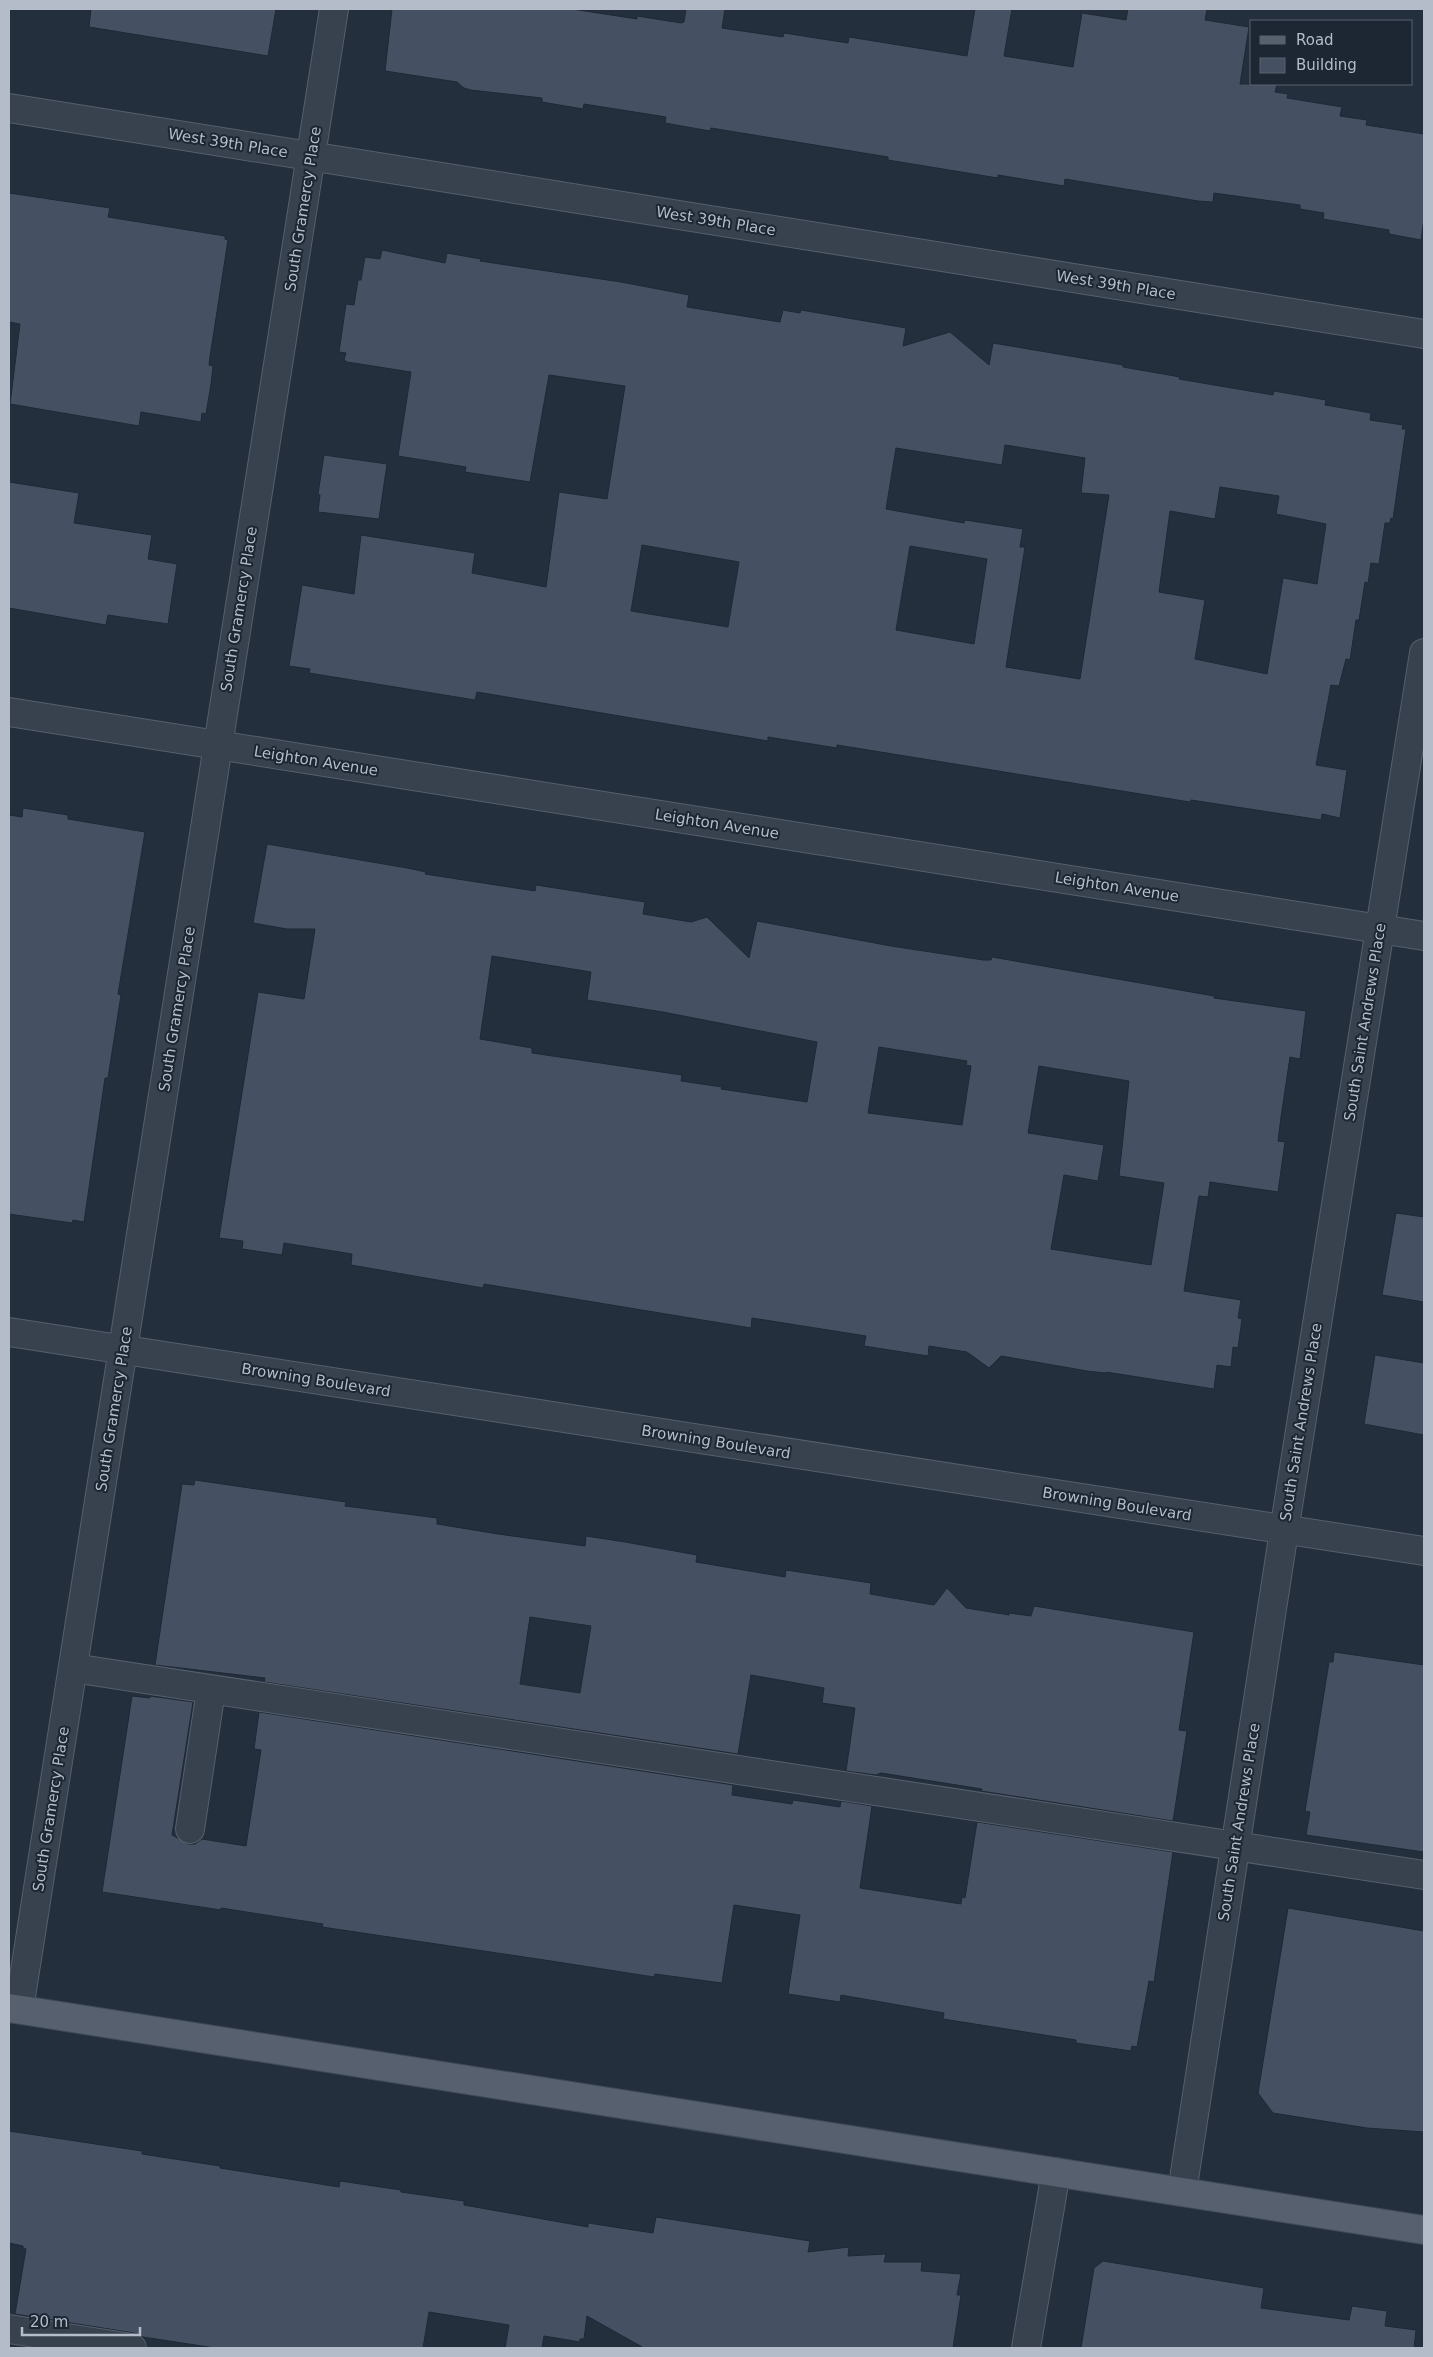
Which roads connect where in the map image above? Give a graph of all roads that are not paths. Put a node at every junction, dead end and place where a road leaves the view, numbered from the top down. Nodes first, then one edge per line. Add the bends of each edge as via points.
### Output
1 (334, 9) edge
2 (9, 108) edge
3 (311, 156) junction
4 (1424, 334) edge
5 (1424, 653) edge
6 (9, 712) edge
7 (218, 745) junction
8 (1380, 929) junction
9 (1424, 936) edge
10 (9, 1332) edge
11 (123, 1350) junction
12 (1284, 1530) junction
13 (1424, 1551) edge
14 (73, 1668) junction
15 (211, 1690) junction
16 (190, 1829) dead end
17 (1235, 1847) junction
18 (1424, 1875) edge
19 (14, 2009) edge
20 (1056, 2172) junction
21 (1182, 2192) junction
22 (1424, 2230) edge
23 (9, 2328) edge
24 (132, 2348) edge
25 (1026, 2348) edge

1 - 3 street, South Gramercy Place
2 - 3 street, West 39th Place
3 - 4 street, West 39th Place
3 - 7 street, South Gramercy Place
5 - 8 street, South Saint Andrews Place
6 - 7 street, Leighton Avenue
7 - 8 street, Leighton Avenue
7 - 11 street, South Gramercy Place
8 - 9 street, Leighton Avenue
8 - 12 street, South Saint Andrews Place
10 - 11 street, Browning Boulevard
11 - 12 street, Browning Boulevard
11 - 14 street, South Gramercy Place
12 - 13 street, Browning Boulevard
12 - 17 street, South Saint Andrews Place
14 - 15 street
14 - 19 street, South Gramercy Place
15 - 16 street
15 - 17 street
17 - 18 street
17 - 21 street, South Saint Andrews Place
19 - 20 main road
20 - 21 main road
20 - 25 street
21 - 22 main road
23 - 24 street

